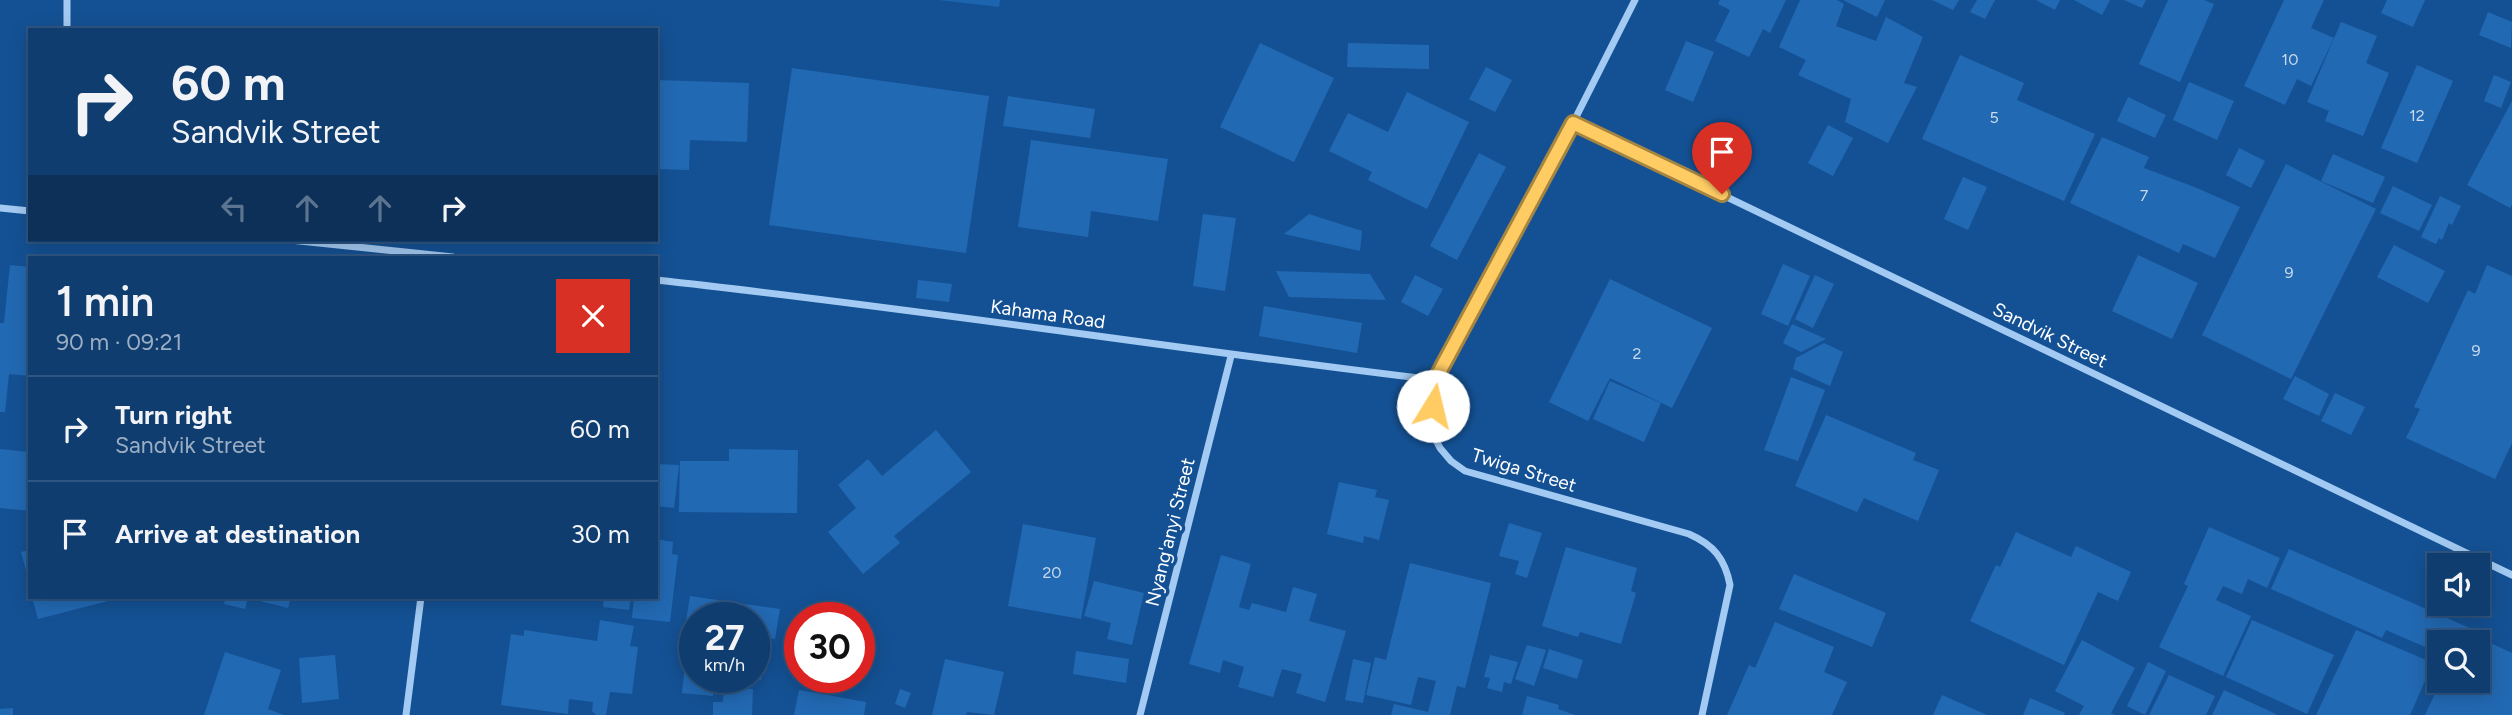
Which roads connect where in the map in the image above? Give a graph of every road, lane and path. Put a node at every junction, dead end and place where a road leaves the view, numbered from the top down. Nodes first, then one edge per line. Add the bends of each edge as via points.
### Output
1 (67, 0) edge
2 (1634, 0) edge
3 (66, 28) edge
4 (1573, 123) junction
5 (0, 208) edge
6 (28, 211) edge
7 (309, 242) edge
8 (443, 256) edge
9 (658, 280) edge
10 (1231, 356) junction
11 (1435, 380) junction
12 (2512, 575) edge
13 (421, 599) edge
14 (406, 715) edge
15 (1140, 715) edge
16 (1702, 715) edge

1 - 3 street
2 - 4 street, Twiga Street
4 - 11 street, Twiga Street
4 - 12 street, Sandvik Street
5 - 6 street
7 - 8 street
9 - 10 street, Kahama Road via 782,293
10 - 11 street, Kahama Road
10 - 15 street, Nyang'anyi Street
11 - 16 street, Twiga Street via 1432,432 1440,448 1465,471 1689,534 1718,552 1730,585
13 - 14 street

